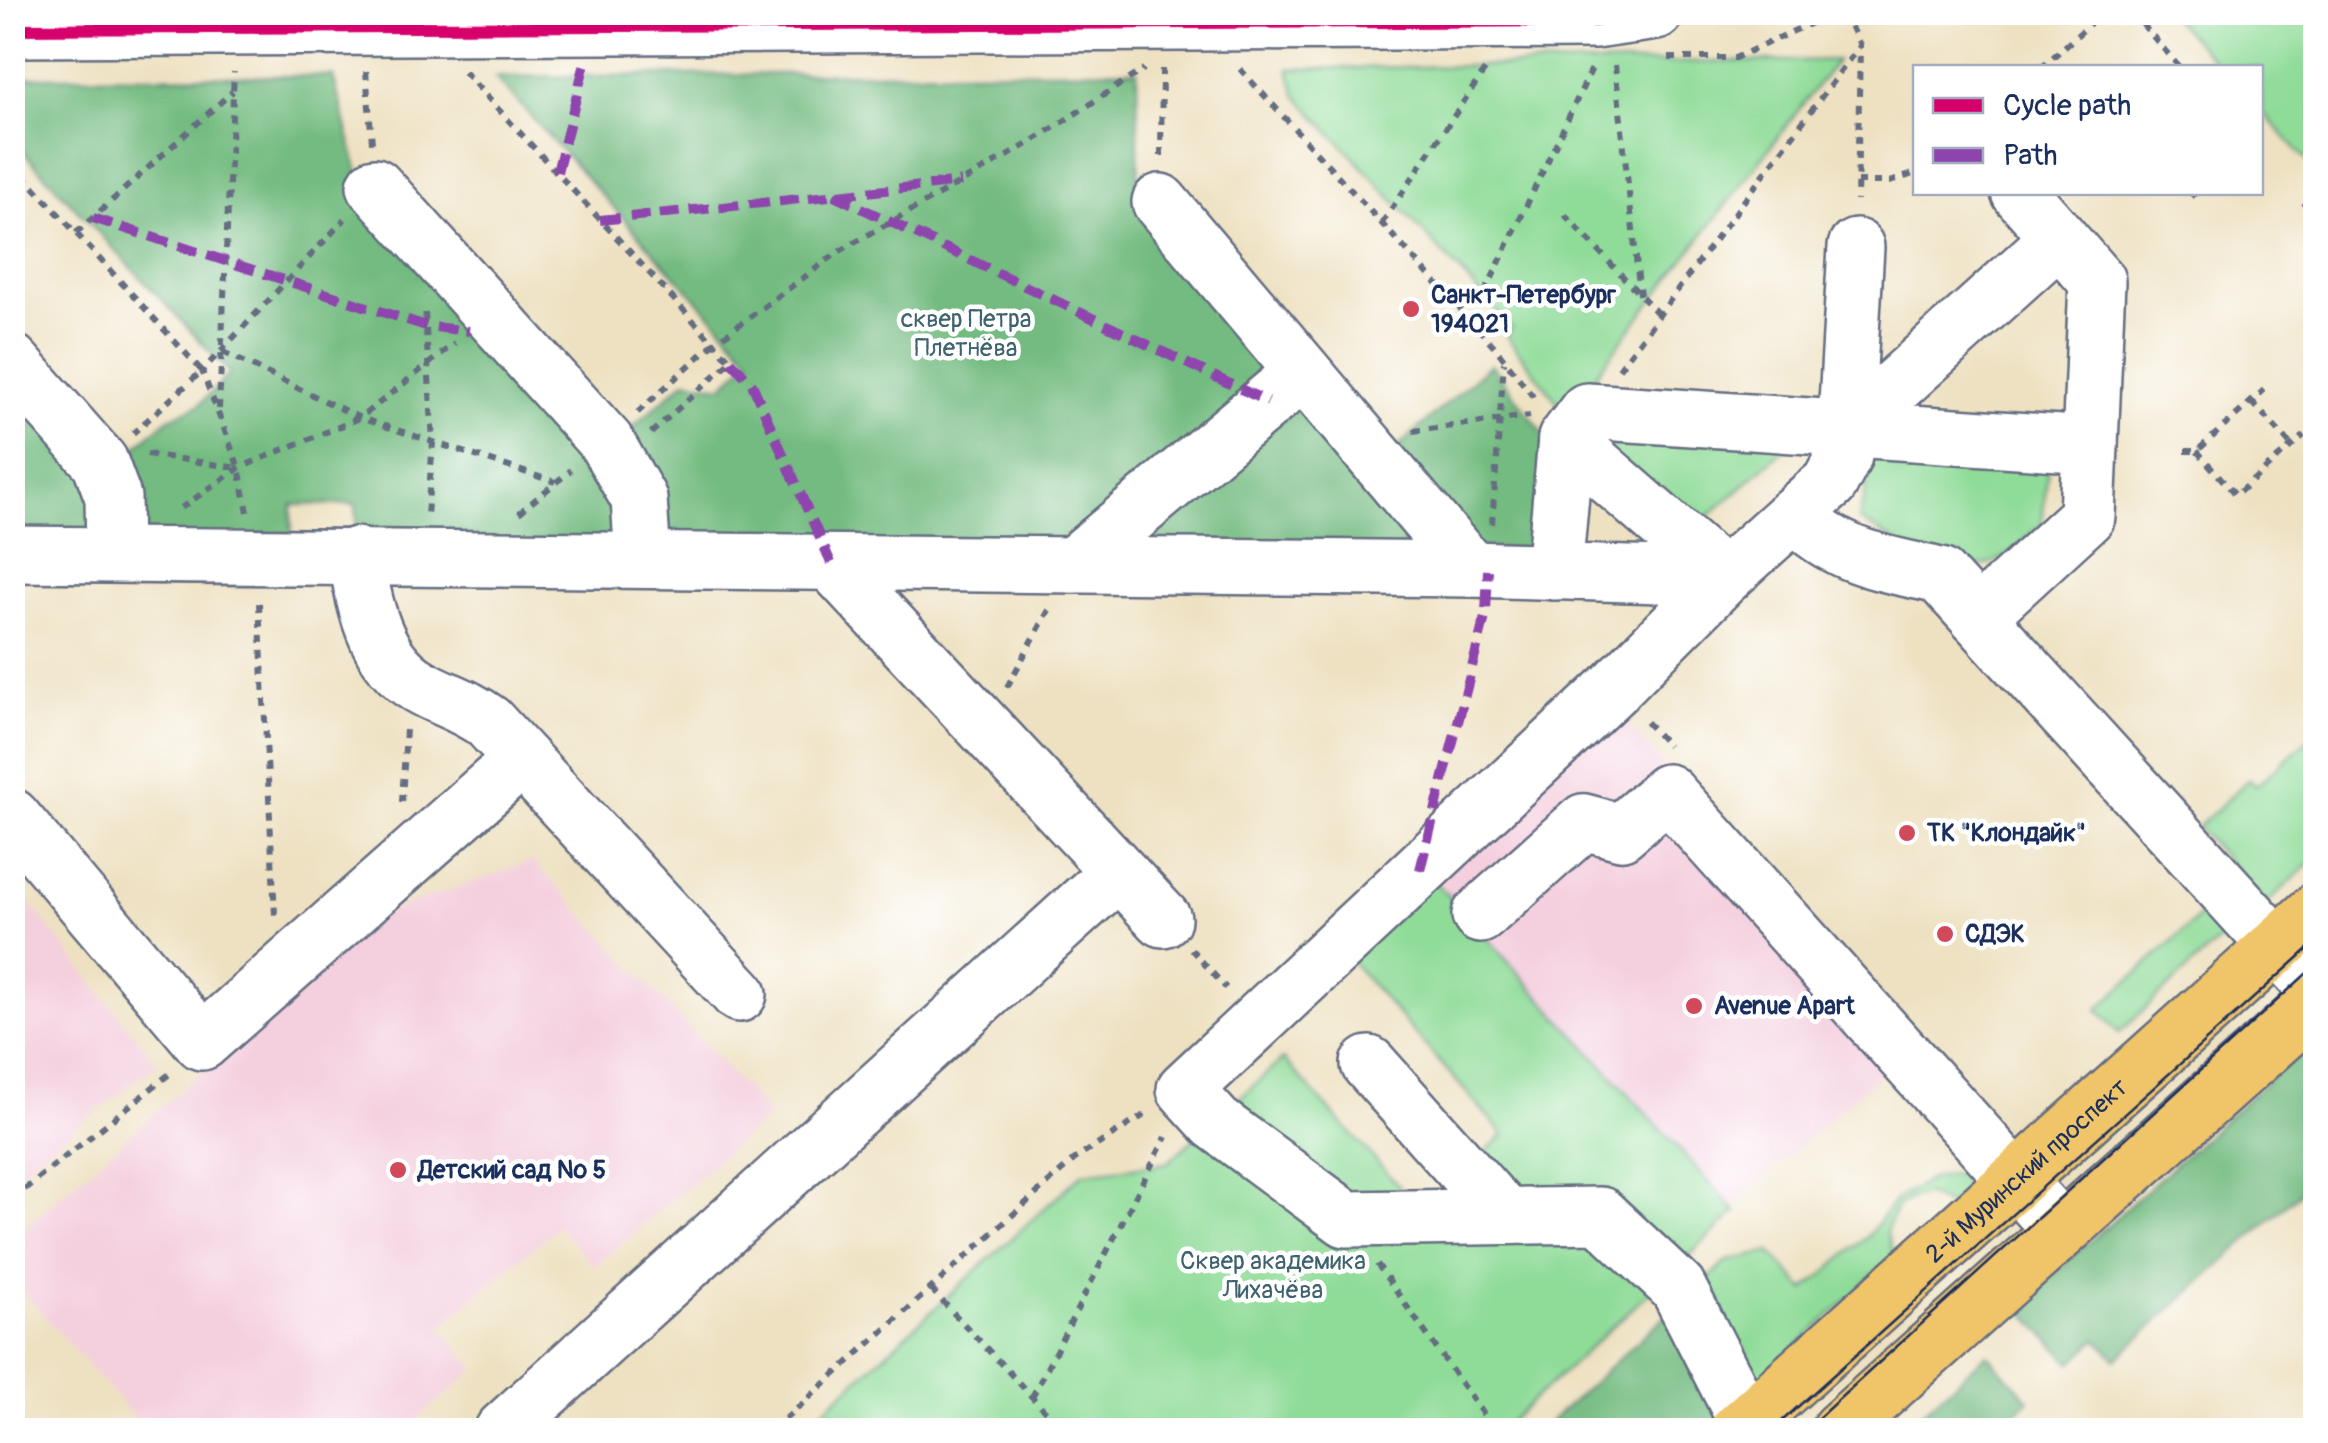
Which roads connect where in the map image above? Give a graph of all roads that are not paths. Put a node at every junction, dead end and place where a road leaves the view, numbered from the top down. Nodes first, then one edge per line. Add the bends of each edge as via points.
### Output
1 (1656, 12) edge
2 (12, 30) edge
3 (375, 186) road end
4 (2022, 195) edge
5 (1160, 202) road end
6 (2059, 238) junction
7 (1856, 247) road end
8 (12, 362) edge
9 (1303, 372) junction
10 (1576, 425) junction
11 (1849, 428) junction
12 (2090, 445) junction
13 (1794, 514) junction
14 (12, 554) edge
15 (114, 554) junction
16 (356, 555) junction
17 (643, 560) junction
18 (831, 563) junction
19 (1074, 565) junction
20 (1479, 570) junction
21 (1554, 572) junction
22 (1724, 577) junction
23 (1978, 617) junction
24 (522, 759) junction
25 (12, 817) edge
26 (1118, 872) junction
27 (1480, 915) dead end
28 (1162, 919) road end
29 (2296, 928) edge
30 (2316, 989) edge
31 (738, 994) dead end
32 (2316, 1003) edge
33 (1369, 1064) dead end
34 (2017, 1180) junction
35 (1505, 1216) junction
36 (2062, 1230) junction
37 (1744, 1425) edge
38 (502, 1430) edge
39 (1839, 1430) edge

1 - 2 street via 1574,21
3 - 17 street via 612,452 639,500
4 - 6 street
5 - 9 street
6 - 11 street
6 - 12 street via 2097,281
7 - 11 street
8 - 15 street via 107,456
9 - 19 street
9 - 20 street
10 - 11 street
10 - 21 street
10 - 22 street
11 - 12 street
11 - 13 street via 1830,483
12 - 23 street via 2087,516
13 - 22 street
13 - 23 street via 1850,555 1940,576
14 - 15 street
15 - 16 street
16 - 17 street
16 - 24 street via 380,646 417,685 488,722
17 - 18 street
18 - 19 street
18 - 26 street
19 - 20 street
20 - 21 street
21 - 22 street
22 - 35 street via 1186,1089 1216,1123 1346,1219
23 - 29 street
24 - 25 street via 202,1042
24 - 31 street
26 - 28 street
26 - 38 street
27 - 34 street via 1584,822 1621,832 1667,792
29 - 30 street
29 - 34 main road, 2-й Муринский проспект
32 - 36 main road
33 - 35 street
34 - 36 street
34 - 37 main road, 2-й Муринский проспект
35 - 37 street via 1600,1215 1678,1288
36 - 39 main road

